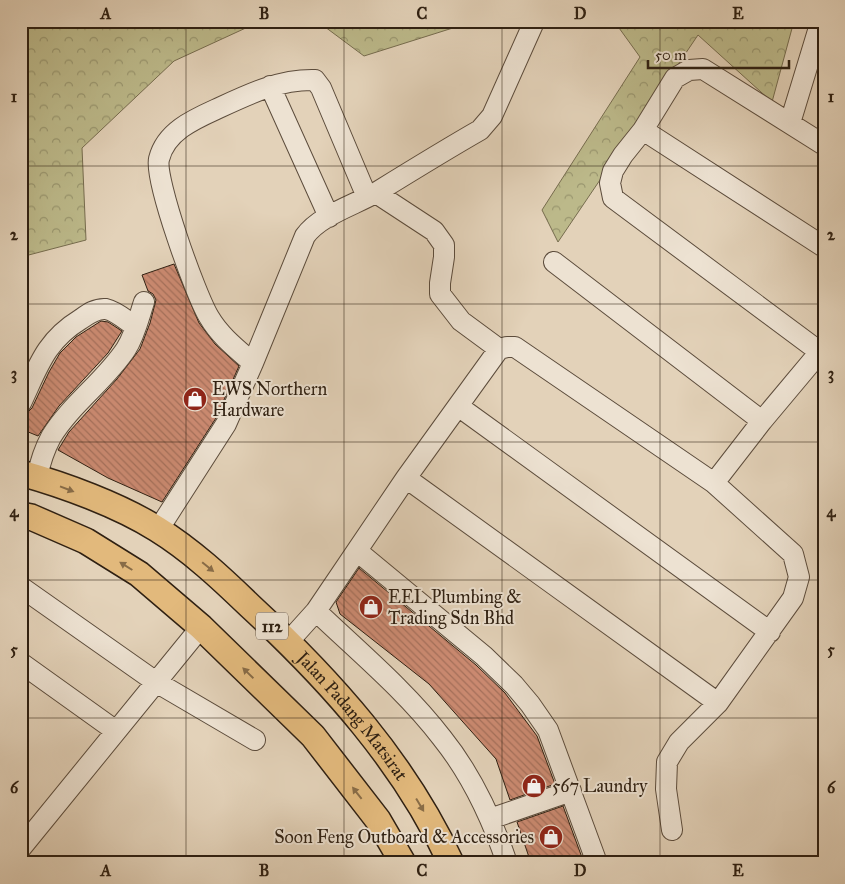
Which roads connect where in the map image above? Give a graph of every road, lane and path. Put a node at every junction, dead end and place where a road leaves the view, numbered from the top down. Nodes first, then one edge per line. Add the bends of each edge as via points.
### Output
1 (821, 21) edge
2 (534, 22) edge
3 (270, 86) junction
4 (790, 123) junction
5 (643, 130) junction
6 (824, 145) edge
7 (371, 195) junction
8 (329, 217) junction
9 (824, 247) edge
10 (554, 262) dead end
11 (144, 302) dead end
12 (136, 326) junction
13 (499, 349) junction
14 (822, 350) edge
15 (254, 364) junction
16 (21, 403) edge
17 (458, 406) junction
18 (762, 421) junction
19 (29, 475) edge
20 (406, 478) junction
21 (714, 483) junction
22 (21, 515) edge
23 (158, 530) junction
24 (357, 551) junction
25 (21, 587) edge
26 (316, 611) junction
27 (201, 627) junction
28 (770, 632) junction
29 (289, 641) junction
30 (21, 663) edge
31 (156, 682) junction
32 (718, 703) junction
33 (116, 731) junction
34 (255, 740) dead end
35 (571, 791) junction
36 (490, 819) junction
37 (672, 830) dead end
38 (24, 839) edge
39 (403, 863) edge
40 (451, 863) edge
41 (507, 863) edge
42 (597, 863) edge

1 - 4 street
2 - 7 street via 492,116 480,130
3 - 7 street via 315,80
3 - 8 street
3 - 15 street via 195,118 164,145 159,160 160,182 196,291 222,335
4 - 5 street via 703,69 689,70 675,78
4 - 6 street
5 - 9 street
5 - 14 street via 613,171 610,183 614,198
7 - 8 street
7 - 13 street via 434,231 444,245 440,294 461,321
8 - 15 street via 305,236
10 - 18 street
11 - 12 street
12 - 16 street via 106,309 93,311 68,327 44,352
12 - 19 street via 127,347 57,429
13 - 17 street
13 - 21 street via 515,347
14 - 18 street
15 - 23 street via 226,424
17 - 20 street
17 - 28 street
18 - 21 street
19 -> 23 main road, Jalan Padang Matsirat / 112 via 113,506
20 - 24 street
20 - 32 street
21 - 28 street via 793,554 799,576 793,598
27 -> 22 main road via 139,574 86,541
23 -> 29 main road, Jalan Padang Matsirat / 112 via 210,568
24 - 26 street
24 - 35 street via 484,656 514,685 548,730
25 - 31 street
26 - 29 street
26 - 36 street via 443,738
27 - 31 street
39 -> 27 main road via 378,820 313,736
28 - 32 street
29 -> 40 main road, Jalan Padang Matsirat / 112 via 369,730 413,794
30 - 33 street
31 - 33 street
31 - 34 street
32 - 37 street via 679,742 667,762 666,789
33 - 38 street
35 - 36 street
35 - 42 street
36 - 41 street

